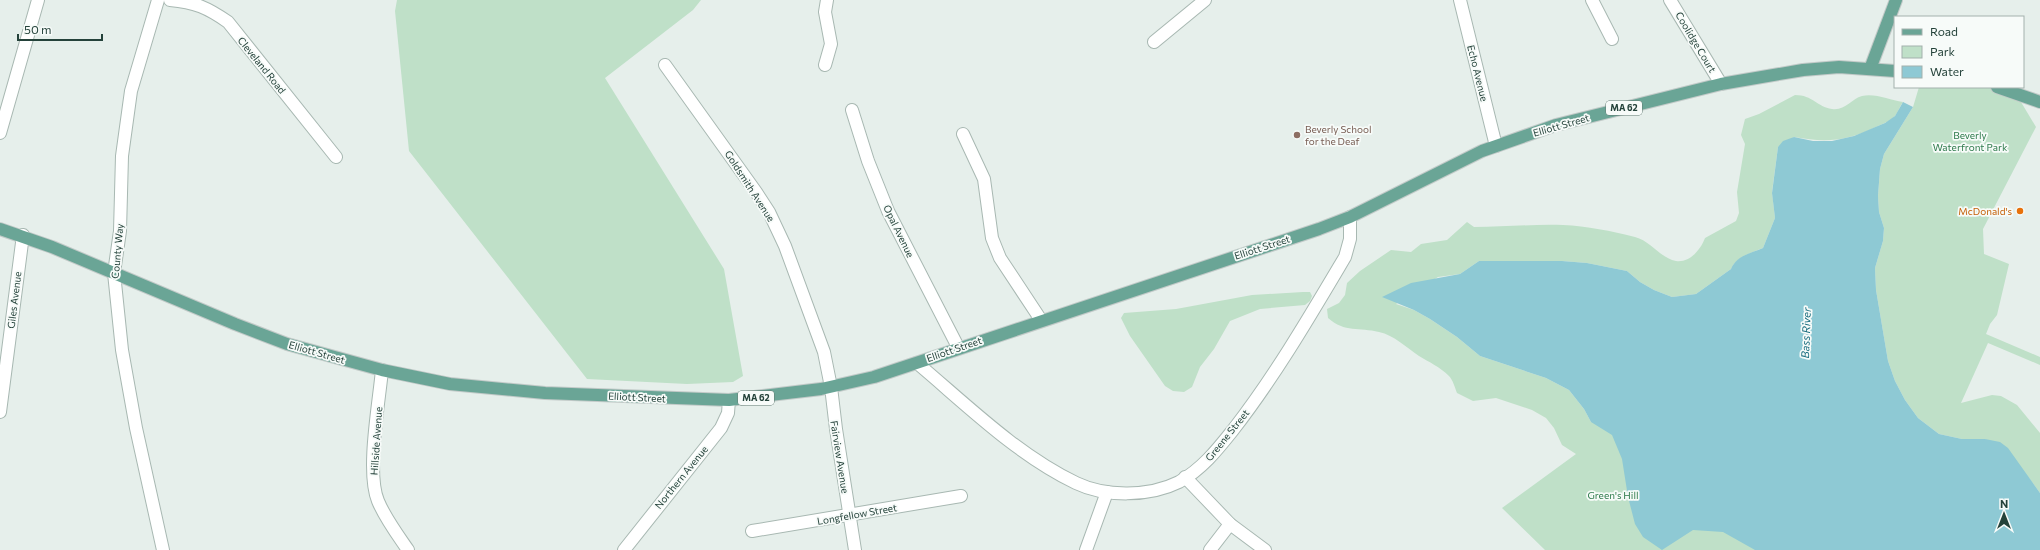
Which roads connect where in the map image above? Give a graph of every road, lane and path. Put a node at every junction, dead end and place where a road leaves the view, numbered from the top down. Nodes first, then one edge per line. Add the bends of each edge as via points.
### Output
1 (38, 0) edge
2 (158, 0) edge
3 (170, 0) edge
4 (827, 0) edge
5 (1204, 0) edge
6 (1460, 0) edge
7 (1592, 0) edge
8 (1670, 0) edge
9 (1896, 0) edge
10 (1612, 39) dead end
11 (1154, 42) dead end
12 (665, 65) dead end
13 (825, 66) dead end
14 (1870, 69) junction
15 (1894, 71) edge
16 (1721, 84) junction
17 (2001, 88) edge
18 (2040, 102) edge
19 (852, 110) dead end
20 (0, 134) edge
21 (963, 134) dead end
22 (1496, 146) junction
23 (336, 157) dead end
24 (1350, 217) junction
25 (0, 228) edge
26 (23, 235) junction
27 (114, 273) junction
28 (1041, 320) junction
29 (958, 347) junction
30 (917, 363) junction
31 (3, 364) edge
32 (382, 370) junction
33 (831, 387) junction
34 (729, 400) junction
35 (0, 412) edge
36 (1185, 477) junction
37 (1107, 492) junction
38 (961, 496) dead end
39 (849, 515) junction
40 (1230, 524) junction
41 (752, 531) dead end
42 (630, 547) edge
43 (163, 550) edge
44 (408, 550) edge
45 (855, 550) edge
46 (1086, 550) edge
47 (1210, 550) edge
48 (1265, 550) edge

1 - 20 street
2 - 27 street, County Way via 131,92 122,156 120,231
3 - 23 street, Cleveland Road via 191,2 208,8 228,22
4 - 13 street via 825,12 831,44
5 - 11 street
6 - 22 street, Echo Avenue
7 - 10 street
8 - 16 street, Coolidge Court
9 - 14 main road
12 - 33 street, Goldsmith Avenue via 722,142 769,212 785,246 824,352
14 - 15 main road, Elliott Street / MA 62
14 - 16 main road, Elliott Street / MA 62 via 1839,67 1803,70
16 - 22 main road, Elliott Street / MA 62 via 1556,125
17 - 18 main road
19 - 29 street, Opal Avenue via 868,161 888,211
21 - 28 street via 984,179 992,238 1000,258
22 - 24 main road, Elliott Street / MA 62
24 - 28 main road, Elliott Street / MA 62
24 - 36 street, Greene Street via 1350,240 1345,257 1288,350 1208,461
25 - 26 main road, Elliott Street / MA 62
26 - 27 main road, Elliott Street / MA 62
26 - 31 street, Giles Avenue
27 - 32 main road, Elliott Street / MA 62 via 260,334
27 - 43 street, County Way via 122,350
28 - 29 main road, Elliott Street / MA 62
29 - 30 main road, Elliott Street / MA 62
30 - 33 main road, Elliott Street / MA 62
30 - 37 street, Greene Street via 1038,462 1076,484
31 - 35 street, Giles Avenue
32 - 34 main road, Elliott Street / MA 62 via 477,388
32 - 44 street, Hillside Avenue via 373,459 373,486 387,519
33 - 34 main road, Elliott Street / MA 62 via 780,396
33 - 39 street, Fairview Avenue
34 - 42 street, Northern Avenue via 728,413 721,428
36 - 37 street, Greene Street via 1179,482 1141,493
36 - 40 street
37 - 46 street
38 - 39 street, Longfellow Street
39 - 41 street, Longfellow Street
39 - 45 street, Fairview Avenue
40 - 47 street
40 - 48 street

